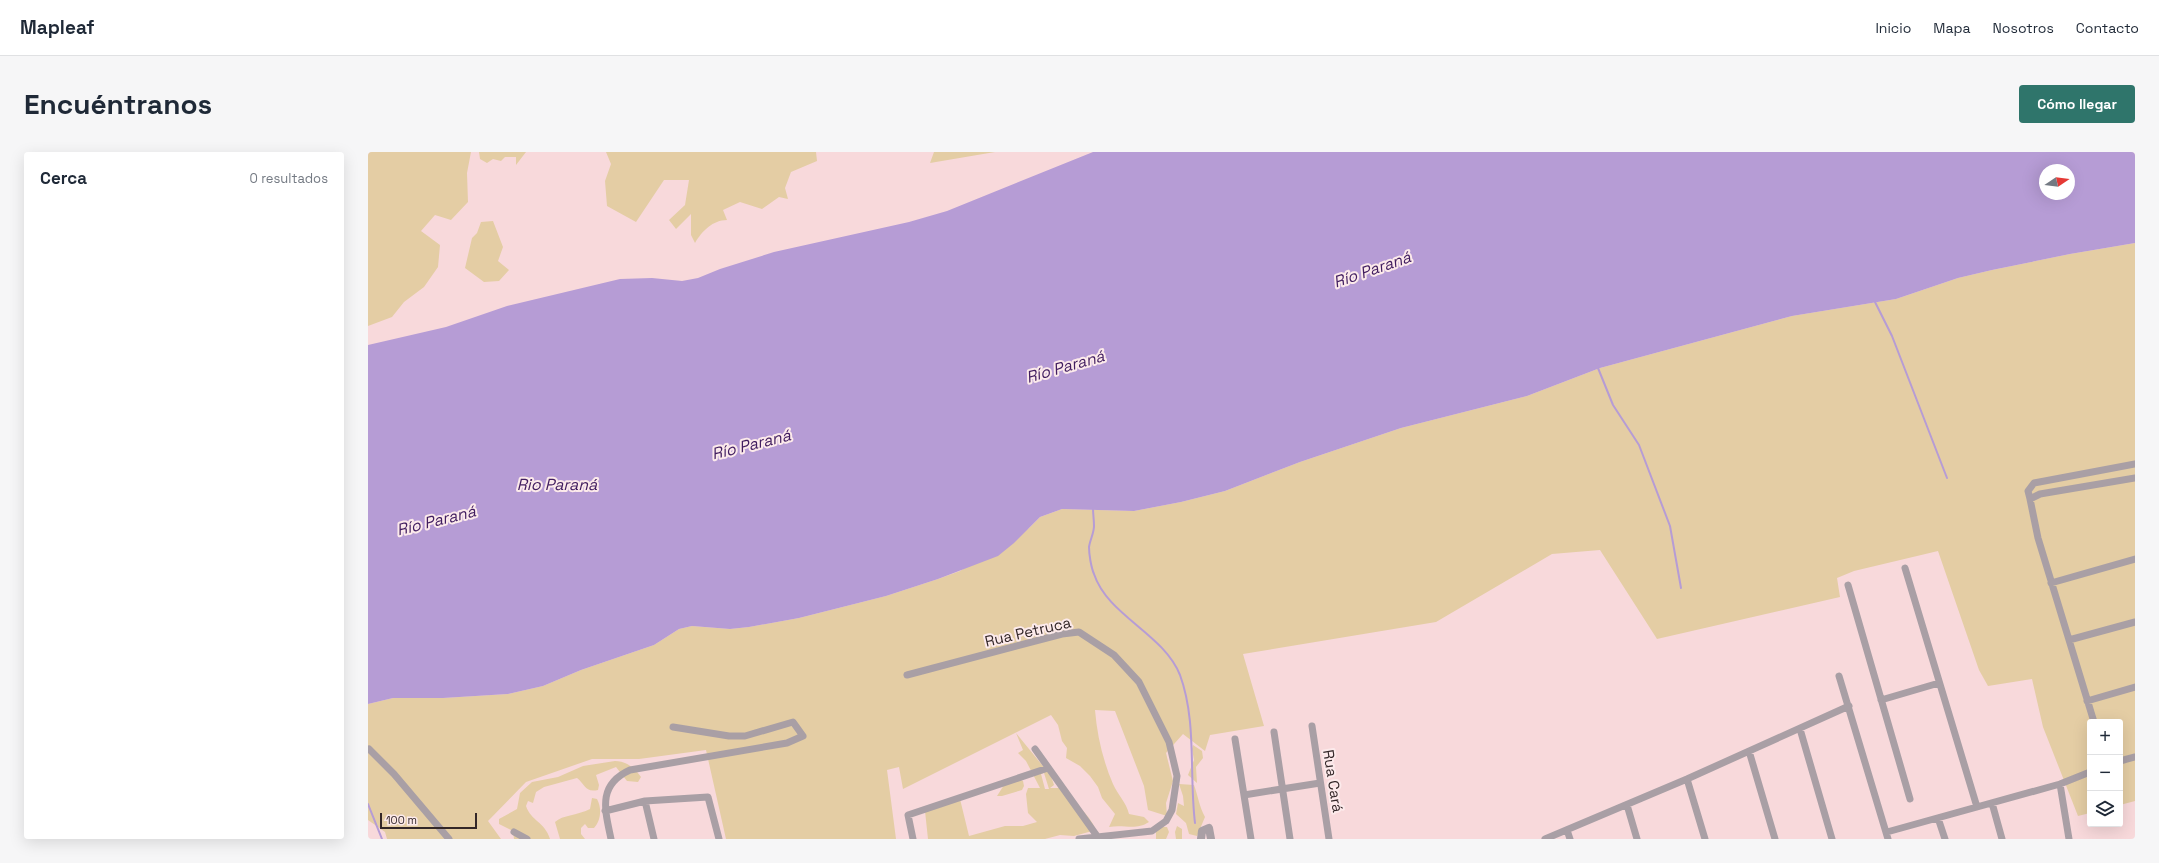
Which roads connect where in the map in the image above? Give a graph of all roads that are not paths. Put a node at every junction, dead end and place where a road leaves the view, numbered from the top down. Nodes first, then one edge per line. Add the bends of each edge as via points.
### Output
1 (2135, 464) edge
2 (2135, 478) edge
3 (2030, 499) junction
4 (2135, 559) edge
5 (1905, 568) dead end
6 (2051, 583) junction
7 (1848, 585) dead end
8 (2135, 622) edge
9 (2069, 640) junction
10 (907, 675) dead end
11 (1839, 676) dead end
12 (1940, 683) junction
13 (2135, 687) edge
14 (1881, 700) junction
15 (2087, 701) junction
16 (1849, 706) junction
17 (2093, 719) edge
18 (1312, 726) dead end
19 (673, 727) dead end
20 (1800, 729) junction
21 (1274, 732) dead end
22 (1235, 739) dead end
23 (1035, 749) dead end
24 (369, 750) dead end
25 (1749, 752) junction
26 (2135, 757) edge
27 (2123, 760) edge
28 (1048, 768) junction
29 (2087, 773) edge
30 (1686, 779) junction
31 (1320, 783) junction
32 (2060, 784) junction
33 (1283, 789) junction
34 (1244, 795) junction
35 (1910, 799) dead end
36 (644, 801) junction
37 (1992, 802) junction
38 (1627, 805) junction
39 (1977, 807) junction
40 (605, 810) junction
41 (1938, 818) junction
42 (1567, 830) junction
43 (514, 832) dead end
44 (1097, 836) junction
45 (1888, 836) edge
46 (449, 839) edge
47 (527, 839) edge
48 (611, 839) edge
49 (654, 839) edge
50 (719, 839) edge
51 (913, 839) edge
52 (1079, 839) edge
53 (1201, 839) edge
54 (1211, 839) edge
55 (1251, 839) edge
56 (1290, 839) edge
57 (1329, 839) edge
58 (1545, 839) edge
59 (1570, 839) edge
60 (1637, 839) edge
61 (1705, 839) edge
62 (1775, 839) edge
63 (1832, 839) edge
64 (1945, 839) edge
65 (2002, 839) edge
66 (2069, 839) edge

1 - 3 street via 2034,483 2028,489
2 - 3 street via 2040,494
3 - 6 street
4 - 6 street
5 - 12 street
6 - 9 street
7 - 14 street
8 - 9 street
9 - 15 street
10 - 44 street, Rua Petruca via 1062,634 1079,632 1114,655 1139,682 1168,742 1177,776 1175,802 1166,821 1152,831
11 - 16 street
12 - 14 street
12 - 39 street
13 - 15 street
14 - 35 street
15 - 17 street
16 - 20 street
16 - 45 street
18 - 31 street, Rua Cará
19 - 40 street via 745,736 793,722 803,736 787,743 630,770 620,774 606,792
20 - 25 street
20 - 63 street
21 - 33 street
22 - 34 street
23 - 28 street
24 - 46 street via 394,774
25 - 30 street
25 - 62 street
26 - 27 street
28 - 44 street
28 - 51 street via 908,815
29 - 32 street
30 - 38 street
30 - 61 street
31 - 33 street
31 - 57 street, Rua Cará
32 - 37 street
32 - 66 street
33 - 34 street
33 - 56 street
34 - 55 street
36 - 40 street
36 - 49 street
36 - 50 street via 708,797
37 - 39 street
37 - 65 street
38 - 42 street
38 - 60 street
39 - 41 street
40 - 48 street
41 - 45 street
41 - 64 street
42 - 58 street
42 - 59 street
43 - 47 street
44 - 52 street, Rua Petruca
53 - 54 street via 1204,828 1209,828

